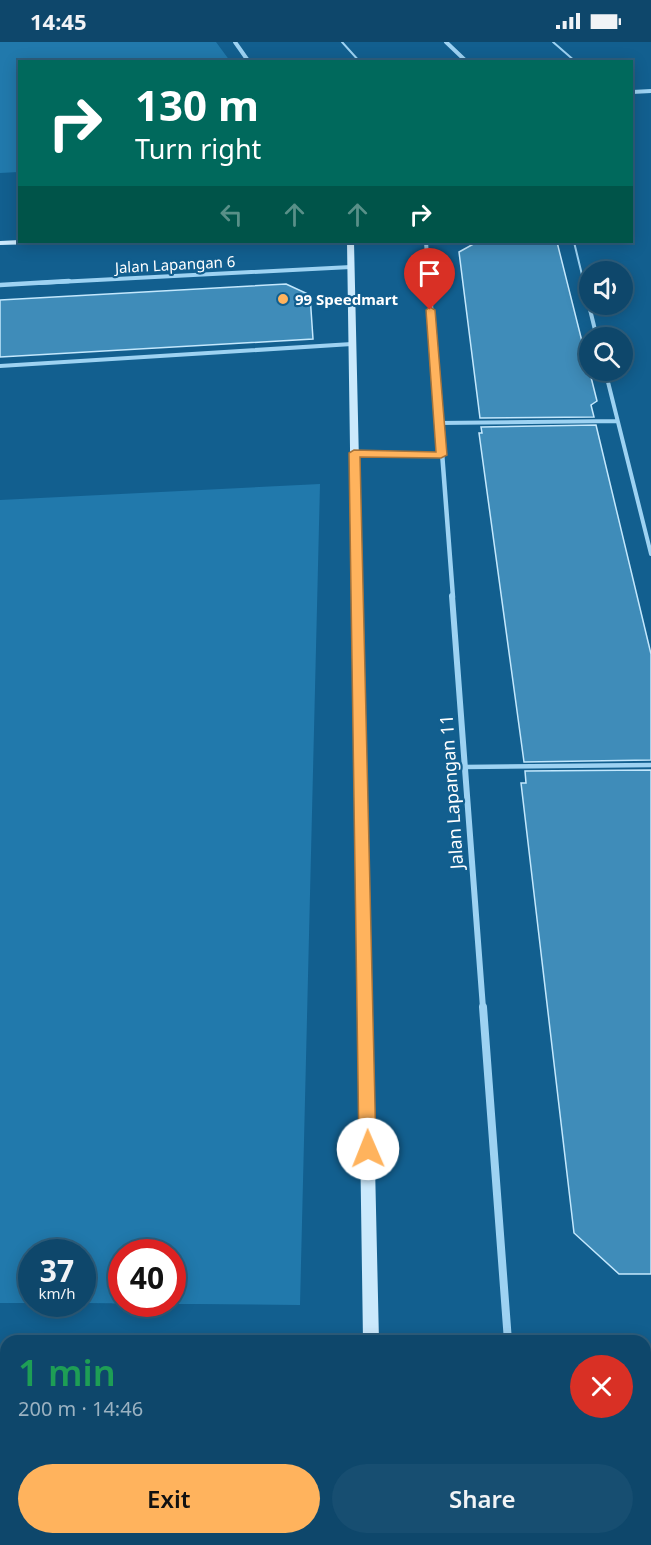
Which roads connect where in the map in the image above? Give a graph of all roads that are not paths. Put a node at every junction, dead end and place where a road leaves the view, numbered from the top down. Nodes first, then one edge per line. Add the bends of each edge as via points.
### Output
1 (235, 42) edge
2 (342, 42) edge
3 (446, 42) edge
4 (553, 42) edge
5 (248, 60) edge
6 (358, 60) edge
7 (465, 60) edge
8 (574, 60) edge
9 (651, 91) edge
10 (633, 92) edge
11 (0, 243) edge
12 (18, 243) edge
13 (350, 243) edge
14 (426, 243) edge
15 (574, 243) edge
16 (351, 267) junction
17 (0, 285) edge
18 (594, 327) edge
19 (352, 345) junction
20 (0, 366) edge
21 (608, 381) edge
22 (617, 421) junction
23 (439, 423) junction
24 (354, 453) junction
25 (441, 455) junction
26 (651, 554) edge
27 (651, 765) edge
28 (464, 767) junction
29 (372, 1335) edge
30 (508, 1335) edge

1 - 5 street
2 - 6 lane
3 - 7 street
4 - 8 lane
9 - 10 street
11 - 12 street
13 - 16 street
14 - 23 street, Jalan Lapangan 11
15 - 18 lane
16 - 17 street, Jalan Lapangan 6
16 - 19 street
19 - 20 lane
19 - 24 street
21 - 22 lane
22 - 23 lane
22 - 26 lane
23 - 25 street, Jalan Lapangan 11
24 - 25 street
24 - 29 street
25 - 28 street, Jalan Lapangan 11
27 - 28 lane
28 - 30 street, Jalan Lapangan 11

